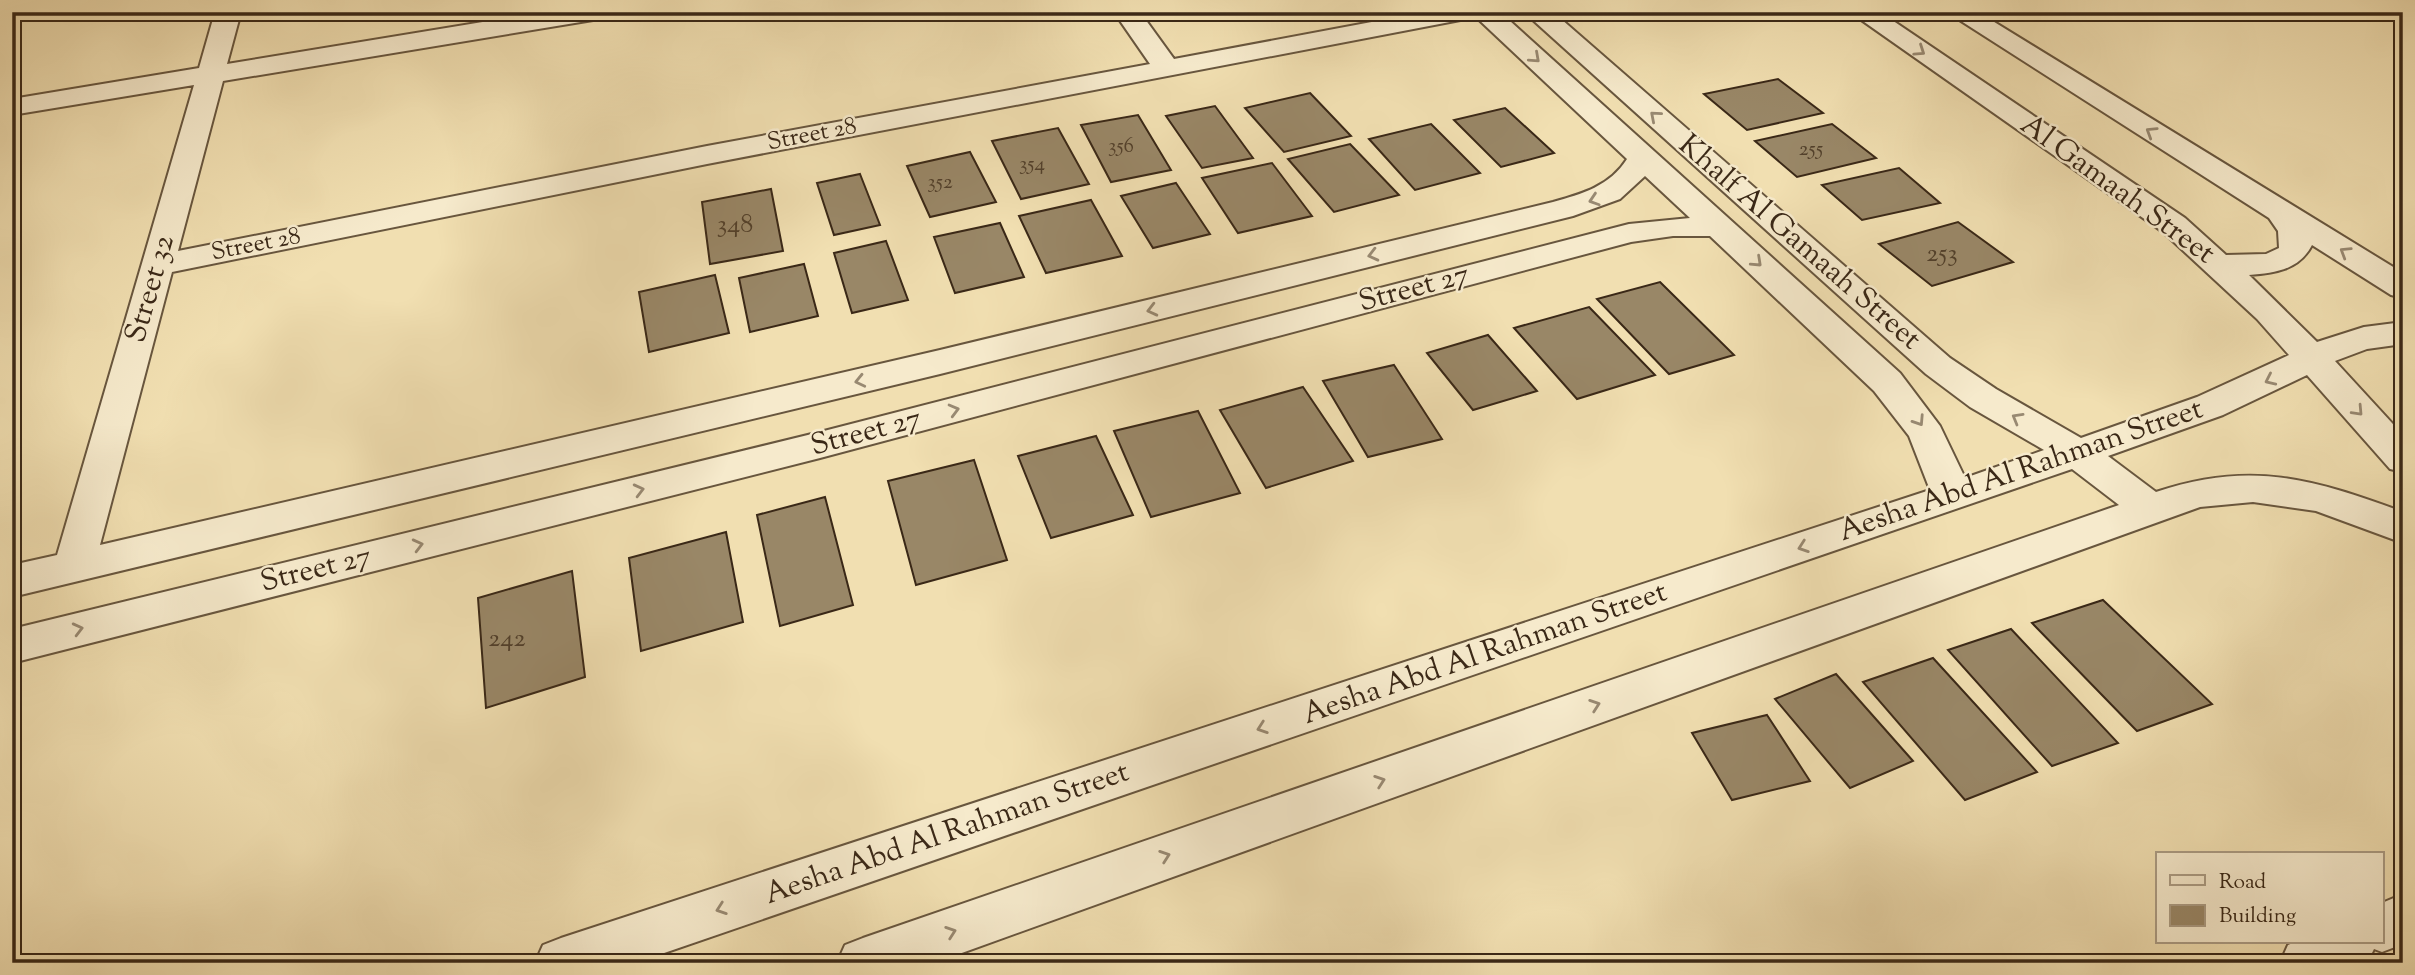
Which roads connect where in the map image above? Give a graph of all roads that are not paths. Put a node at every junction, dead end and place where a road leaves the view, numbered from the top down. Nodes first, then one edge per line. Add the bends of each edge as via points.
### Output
1 (228, 12) edge
2 (593, 12) edge
3 (1127, 12) edge
4 (1468, 12) edge
5 (1485, 12) edge
6 (1537, 12) edge
7 (1863, 12) edge
8 (1959, 12) edge
9 (558, 15) edge
10 (1167, 69) junction
11 (211, 75) junction
12 (12, 107) edge
13 (1643, 157) junction
14 (2281, 213) junction
15 (1719, 227) junction
16 (2217, 264) junction
17 (158, 265) junction
18 (2403, 288) edge
19 (2403, 333) edge
20 (2310, 360) junction
21 (2076, 452) junction
22 (2403, 459) edge
23 (1952, 497) junction
24 (2151, 509) junction
25 (2403, 528) edge
26 (74, 567) junction
27 (12, 582) edge
28 (12, 646) edge
29 (2403, 918) edge
30 (2384, 927) edge
31 (2347, 944) edge
32 (561, 963) edge
33 (863, 963) edge
34 (2306, 963) edge

1 - 11 street, Street 32
2 - 9 street
3 - 10 street
4 - 10 street, Street 28
5 -> 13 street, Khalf Al Gamaah Street
21 -> 6 street, Khalf Al Gamaah Street via 1938,366
7 -> 16 street, Al Gamaah Street via 2174,225
14 -> 8 street, Al Gamaah Street
9 - 11 street
10 - 17 street, Street 28
11 - 12 street
11 - 17 street, Street 32
13 - 15 street, Khalf Al Gamaah Street
13 -> 26 street, Street 27 via 1630,180 1602,198 1562,209
14 - 16 street via 2296,235 2291,254 2263,266
18 -> 14 street, Al Gamaah Street
15 -> 23 street, Khalf Al Gamaah Street via 1918,416 1938,453
28 -> 15 street, Street 27 via 820,445 1629,233
16 - 20 street, Al Gamaah Street via 2269,312
17 - 26 street, Street 32
19 - 20 street, Aesha Abd Al Rahman Street via 2364,338
20 -> 21 street, Aesha Abd Al Rahman Street via 2210,406
20 -> 22 street, Al Gamaah Street
21 - 23 street, Aesha Abd Al Rahman Street
21 - 24 street, Khalf Al Gamaah Street
23 -> 32 street, Aesha Abd Al Rahman Street
24 - 25 street via 2197,493 2253,488 2320,497
33 -> 24 street
26 - 27 street, Street 27
29 - 30 street
31 - 34 street

